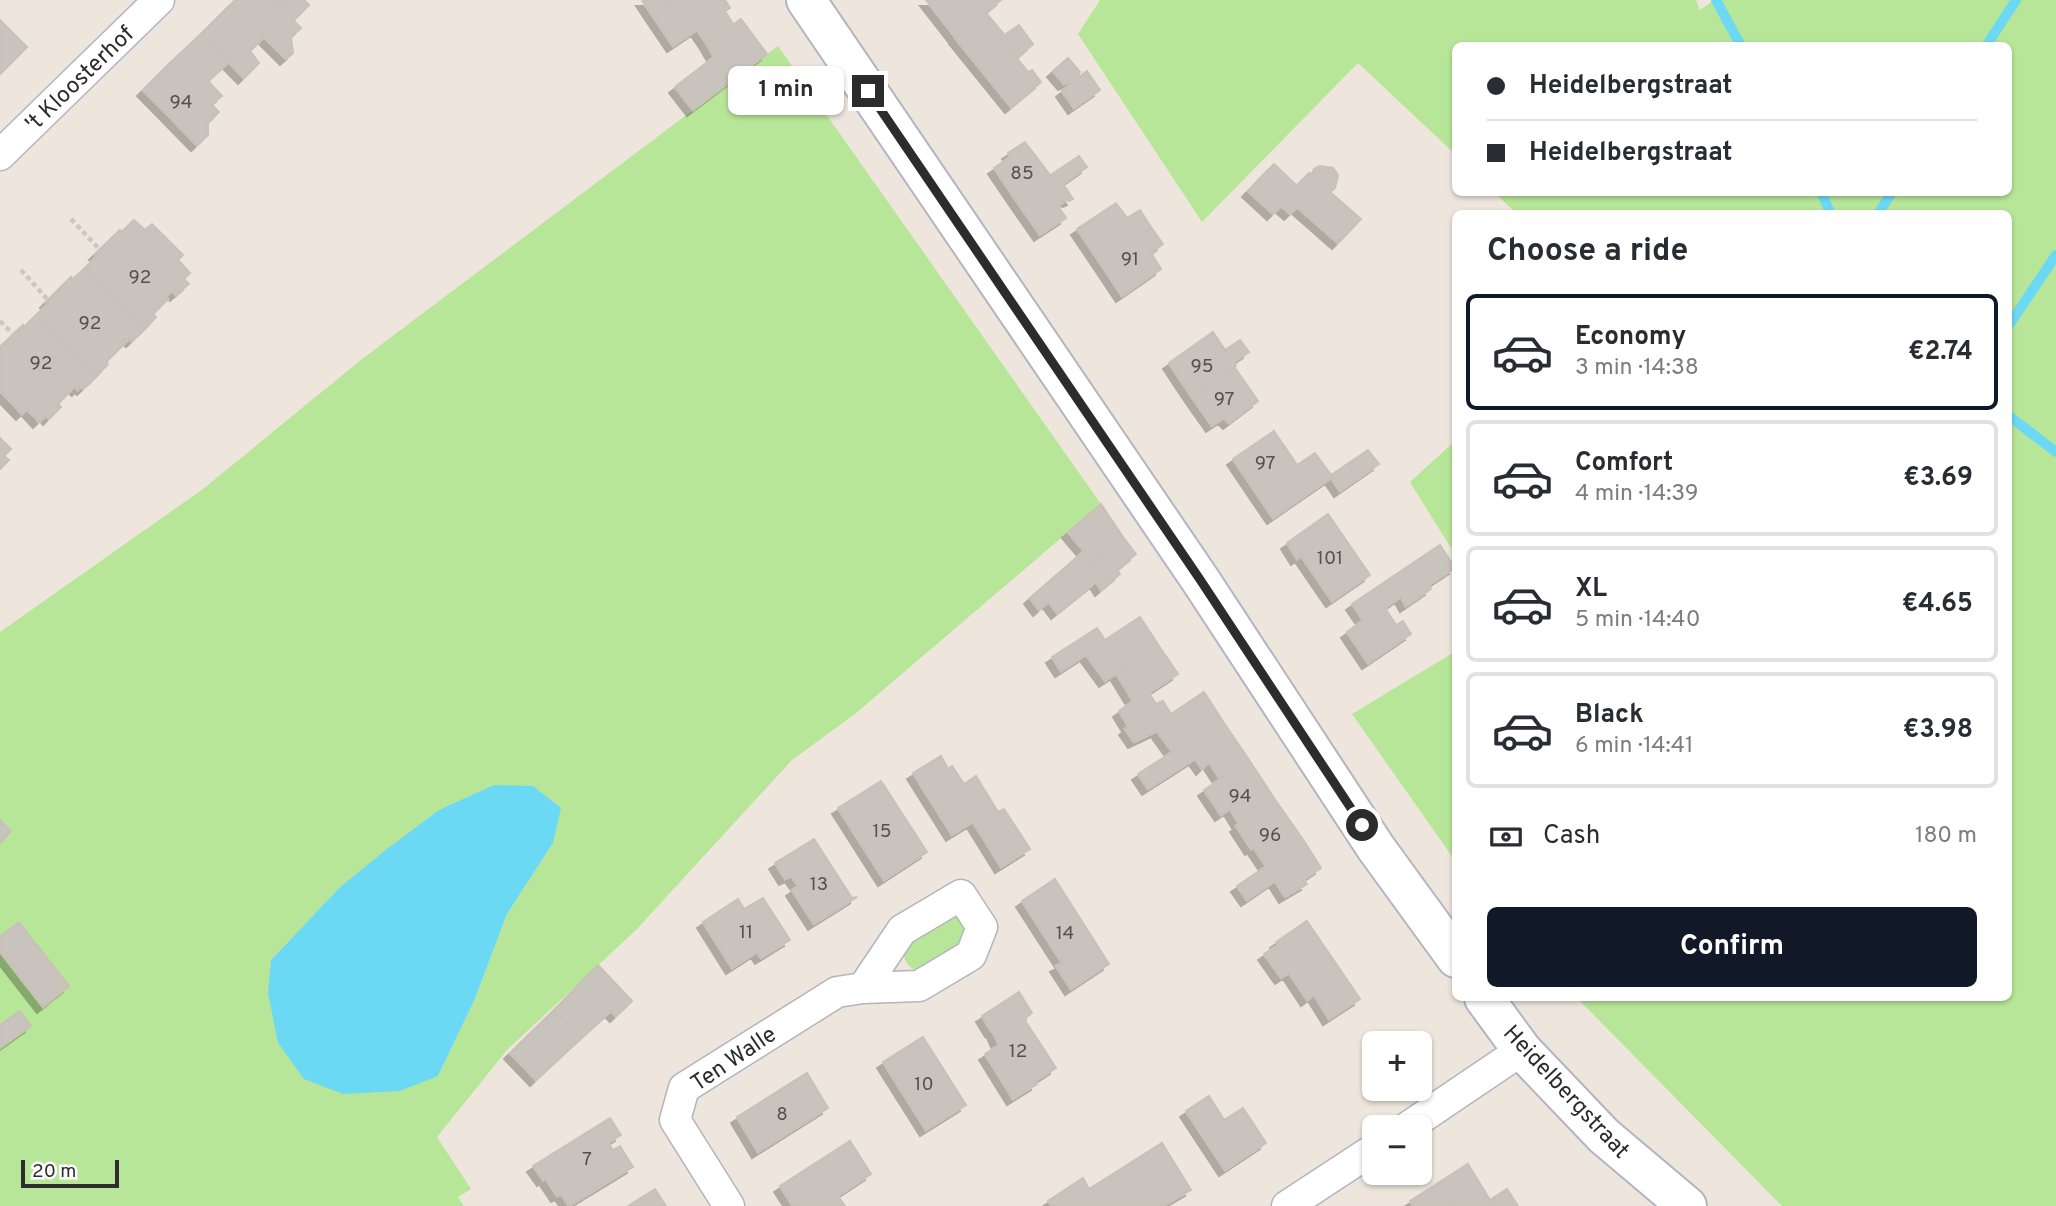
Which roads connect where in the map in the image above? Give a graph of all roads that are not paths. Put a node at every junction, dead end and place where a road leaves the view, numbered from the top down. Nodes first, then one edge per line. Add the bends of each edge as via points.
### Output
1 (159, 0) edge
2 (806, 0) edge
3 (0, 155) edge
4 (1452, 952) edge
5 (863, 988) dead end
6 (1486, 1001) edge
7 (1522, 1050) junction
8 (1426, 1115) edge
9 (1362, 1157) edge
10 (729, 1206) edge
11 (1287, 1206) edge
12 (1687, 1206) edge

1 - 3 street, 't Kloosterhof
2 - 4 main road via 1201,581 1376,848
5 - 10 street, Ten Walle via 824,998 684,1088 675,1121
6 - 7 main road, Heidelbergstraat
7 - 8 street
7 - 12 main road, Heidelbergstraat via 1604,1136
9 - 11 street

